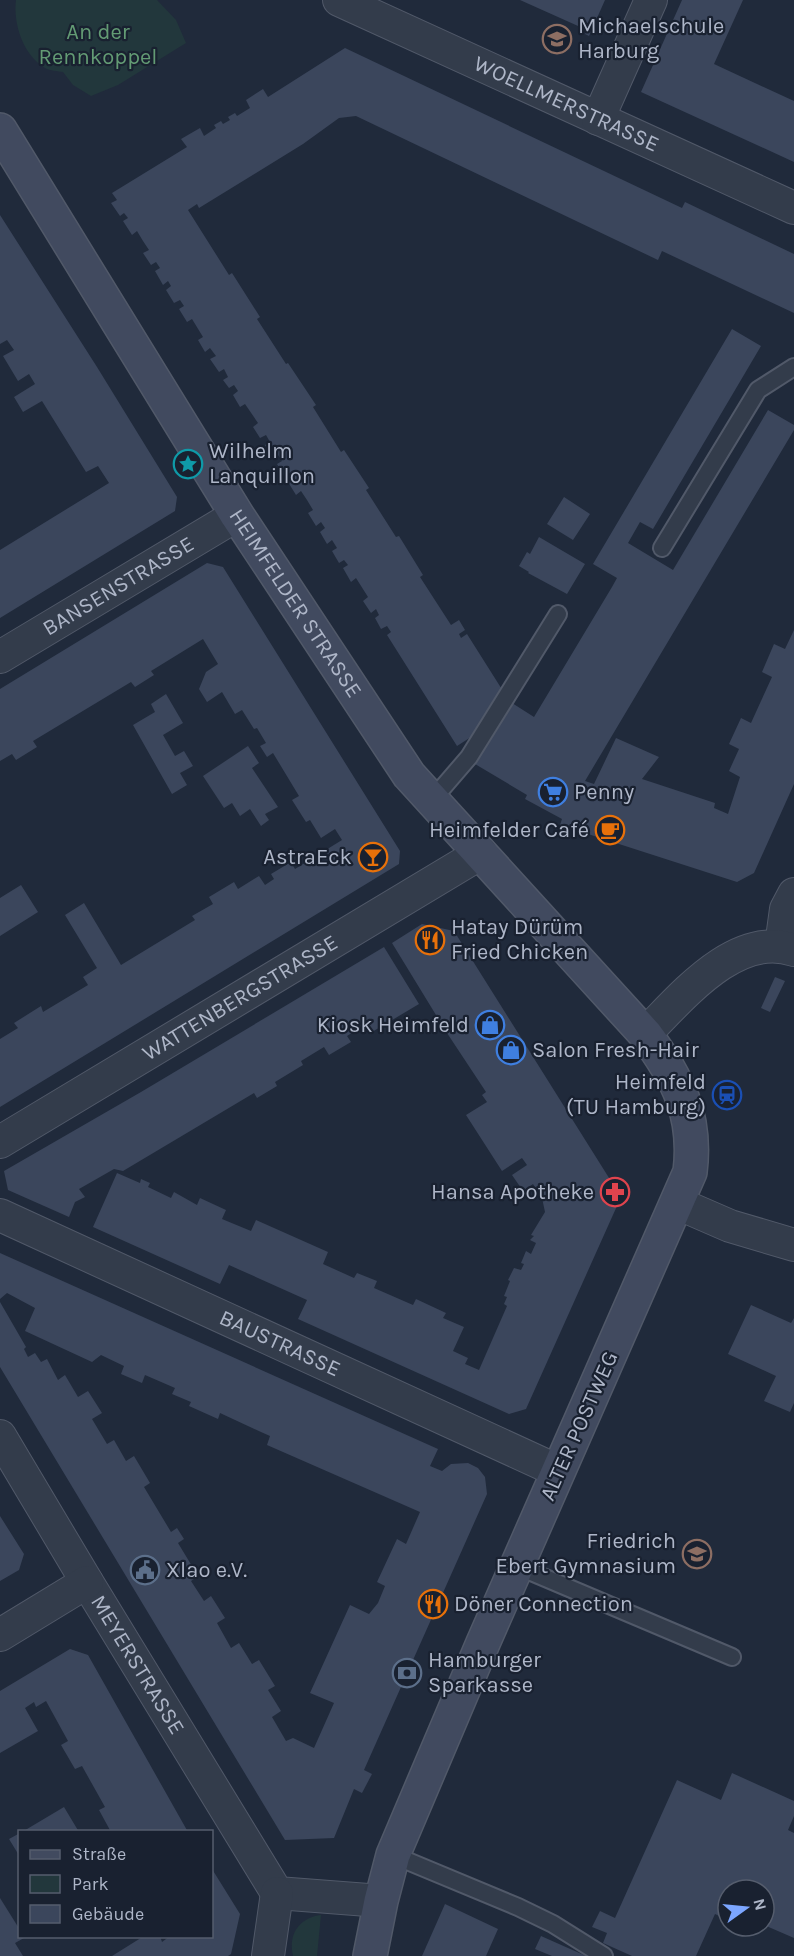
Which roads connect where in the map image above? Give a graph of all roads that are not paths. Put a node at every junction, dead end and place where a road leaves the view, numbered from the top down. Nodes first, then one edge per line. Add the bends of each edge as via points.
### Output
1 (339, 0) edge
2 (651, 0) edge
3 (598, 119) junction
4 (0, 130) edge
5 (794, 208) edge
6 (794, 367) edge
7 (237, 514) junction
8 (662, 548) dead end
9 (558, 614) dead end
10 (0, 657) edge
11 (432, 800) junction
12 (481, 853) junction
13 (794, 894) edge
14 (788, 948) edge
15 (645, 1034) junction
16 (0, 1142) edge
17 (677, 1203) junction
18 (0, 1215) edge
19 (794, 1245) edge
20 (0, 1436) edge
21 (558, 1471) junction
22 (516, 1566) junction
23 (87, 1582) junction
24 (0, 1635) edge
25 (732, 1657) dead end
26 (393, 1855) junction
27 (277, 1893) junction
28 (381, 1901) junction
29 (268, 1956) edge
30 (370, 1956) edge
31 (604, 1956) edge

1 - 3 street, WOELLMERSTRASSE
2 - 3 street
3 - 5 street, WOELLMERSTRASSE
4 - 7 street, HEIMFELDER STRASSE
6 - 8 lane via 758,390
7 - 10 street, BANSENSTRASSE
7 - 11 street, HEIMFELDER STRASSE via 409,775
9 - 11 lane via 470,757
11 - 12 street, HEIMFELDER STRASSE
12 - 15 street, HEIMFELDER STRASSE
12 - 16 street, WATTENBERGSTRASSE
13 - 14 street via 786,909
14 - 15 street via 759,947 725,961
15 - 17 street, ALTER POSTWEG via 677,1081 689,1123 690,1172
17 - 19 street via 730,1226
17 - 21 street, ALTER POSTWEG
18 - 21 street, BAUSTRASSE
20 - 23 street, MEYERSTRASSE
21 - 22 street, ALTER POSTWEG
22 - 25 lane
22 - 26 street, ALTER POSTWEG
23 - 24 street
23 - 27 street, MEYERSTRASSE
26 - 28 street, ALTER POSTWEG
26 - 31 lane via 553,1924
27 - 28 street
27 - 29 street
28 - 30 street, ALTER POSTWEG

